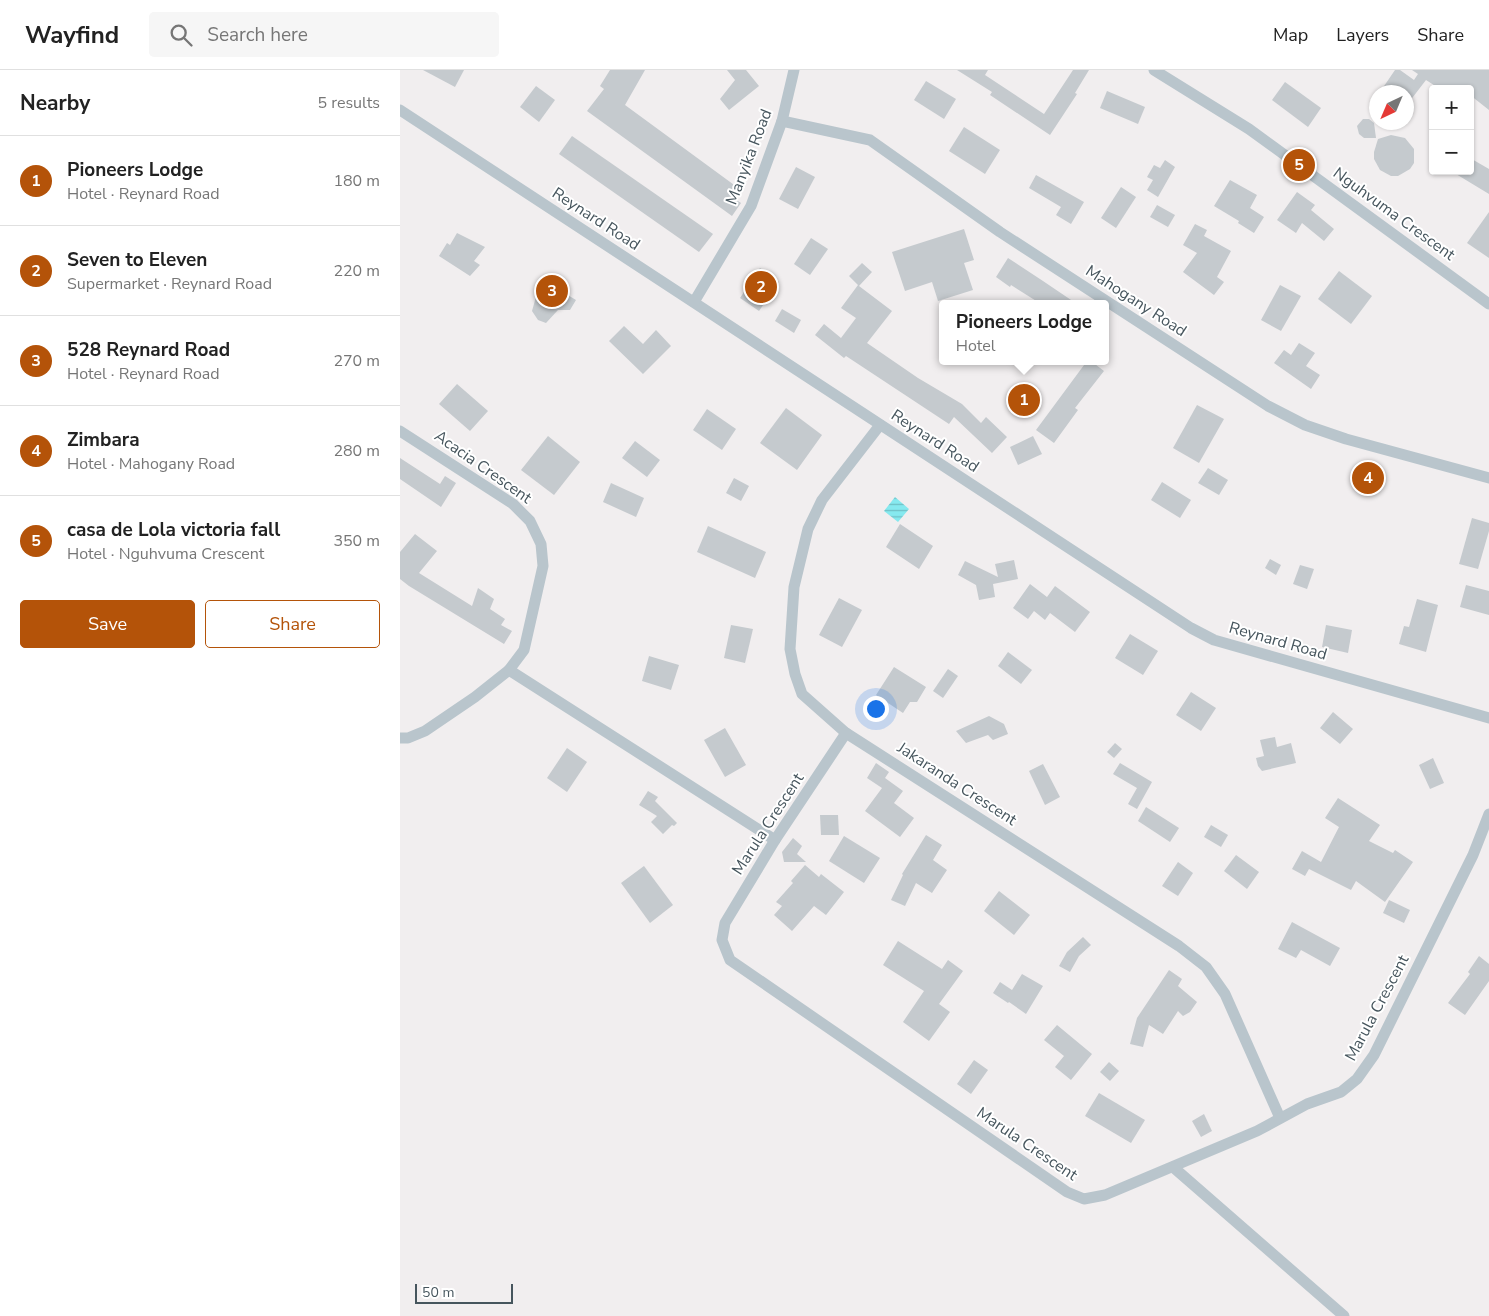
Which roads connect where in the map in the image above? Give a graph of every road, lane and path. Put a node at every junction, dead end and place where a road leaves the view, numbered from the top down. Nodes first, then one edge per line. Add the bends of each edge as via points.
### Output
1 (794, 70) edge
2 (1154, 70) edge
3 (400, 110) edge
4 (782, 121) junction
5 (1105, 300) edge
6 (694, 302) junction
7 (1109, 303) edge
8 (1489, 304) edge
9 (880, 425) junction
10 (400, 431) edge
11 (1489, 478) edge
12 (509, 670) junction
13 (1489, 718) edge
14 (846, 733) junction
15 (400, 738) edge
16 (1489, 814) edge
17 (775, 840) junction
18 (1280, 1118) junction
19 (1173, 1166) junction
20 (1344, 1316) edge

1 - 4 street, Manyika Road
2 - 8 street, Nguhvuma Crescent via 1249,129
3 - 6 street, Reynard Road
4 - 5 street, Mahogany Road via 870,140 1000,232
4 - 6 street, Manyika Road via 750,206
6 - 9 street, Reynard Road
7 - 11 street, Mahogany Road via 1268,406 1306,425
9 - 13 street, Reynard Road via 1214,640
9 - 14 street, Jakaranda Crescent via 822,500 808,529 794,587 790,649 802,694
10 - 12 street, Acacia Crescent via 513,504 530,521 541,544 543,566 524,650
12 - 15 street, Acacia Crescent via 425,732
12 - 17 street
14 - 17 street, Marula Crescent
14 - 18 street, Jakaranda Crescent via 1179,946 1206,967 1224,994
16 - 18 street, Marula Crescent via 1465,873 1374,1055 1357,1080 1341,1092
17 - 19 street, Marula Crescent via 725,923 722,940 730,960 1067,1192 1084,1199 1105,1195
18 - 19 street, Marula Crescent
19 - 20 street

